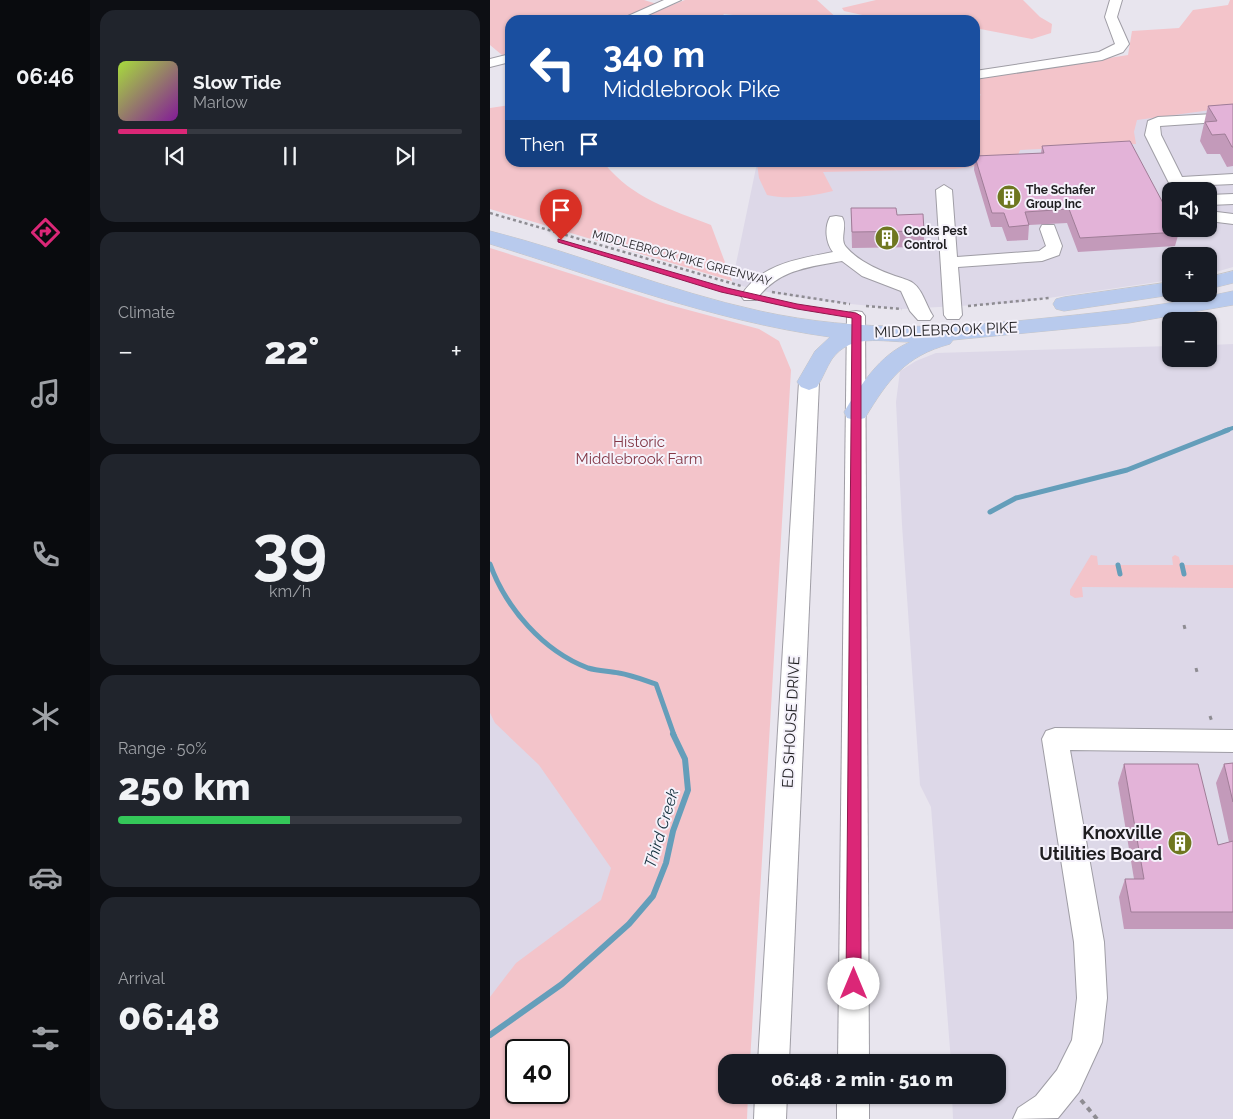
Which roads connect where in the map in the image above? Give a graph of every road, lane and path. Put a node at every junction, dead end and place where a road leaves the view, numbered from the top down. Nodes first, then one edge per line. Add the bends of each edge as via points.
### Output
1 (675, 0) edge
2 (1116, 0) edge
3 (638, 15) edge
4 (505, 59) edge
5 (490, 63) edge
6 (980, 74) edge
7 (1233, 117) edge
8 (1233, 179) edge
9 (1176, 182) edge
10 (1209, 182) edge
11 (944, 190) dead end
12 (1233, 199) edge
13 (1217, 200) edge
14 (490, 212) edge
15 (1217, 217) edge
16 (1233, 219) edge
17 (490, 220) edge
18 (836, 221) dead end
19 (1048, 229) dead end
20 (490, 237) edge
21 (844, 255) junction
22 (949, 263) junction
23 (1233, 277) edge
24 (1217, 281) edge
25 (1233, 283) edge
26 (1217, 288) edge
27 (1162, 290) edge
28 (751, 292) junction
29 (1054, 297) dead end
30 (1233, 298) edge
31 (1162, 300) edge
32 (711, 305) junction
33 (952, 311) junction
34 (921, 312) junction
35 (859, 315) junction
36 (995, 330) junction
37 (809, 382) junction
38 (856, 412) junction
39 (1233, 741) edge
40 (772, 1054) edge
41 (853, 1054) edge
42 (771, 1104) edge
43 (853, 1104) edge
44 (770, 1119) edge
45 (853, 1119) edge
46 (1028, 1119) edge

1 - 3 street
2 - 6 street via 1110,17 1120,35 1122,44 1118,50 1102,56
4 - 5 street
7 - 9 street via 1158,121 1153,124 1153,135
8 - 10 street
11 - 22 street
12 - 13 street
14 - 28 path, MIDDLEBROOK PIKE GREENWAY
15 - 16 street
17 - 28 main road, MIDDLEBROOK PIKE
18 - 21 street via 835,243
19 - 22 street via 1053,251 1042,256
20 - 32 main road, MIDDLEBROOK PIKE
21 - 28 street via 781,270 764,277
21 - 34 street via 868,272 907,287
22 - 33 street
23 - 24 main road
25 - 26 main road
27 - 33 main road, MIDDLEBROOK PIKE via 1000,312
28 - 35 main road, MIDDLEBROOK PIKE via 797,307
28 - 35 path, MIDDLEBROOK PIKE GREENWAY via 821,301
29 - 33 path
30 - 36 main road, MIDDLEBROOK PIKE via 1125,316
31 - 35 main road via 1009,320 874,327
32 - 35 main road, MIDDLEBROOK PIKE via 788,323
32 - 37 main road via 776,324 799,342 808,360
33 - 34 main road, MIDDLEBROOK PIKE
34 - 35 main road, MIDDLEBROOK PIKE
34 - 35 path, MIDDLEBROOK PIKE GREENWAY
35 - 36 main road, MIDDLEBROOK PIKE via 908,334
35 - 37 main road via 842,337 820,357
35 - 38 street
36 - 38 main road via 933,341 910,352 876,378
37 - 40 street, ED SHOUSE DRIVE
38 - 41 street
39 - 46 street via 1055,739 1089,942 1092,998 1088,1042 1068,1081 1047,1107
42 - 44 street
43 - 45 street

